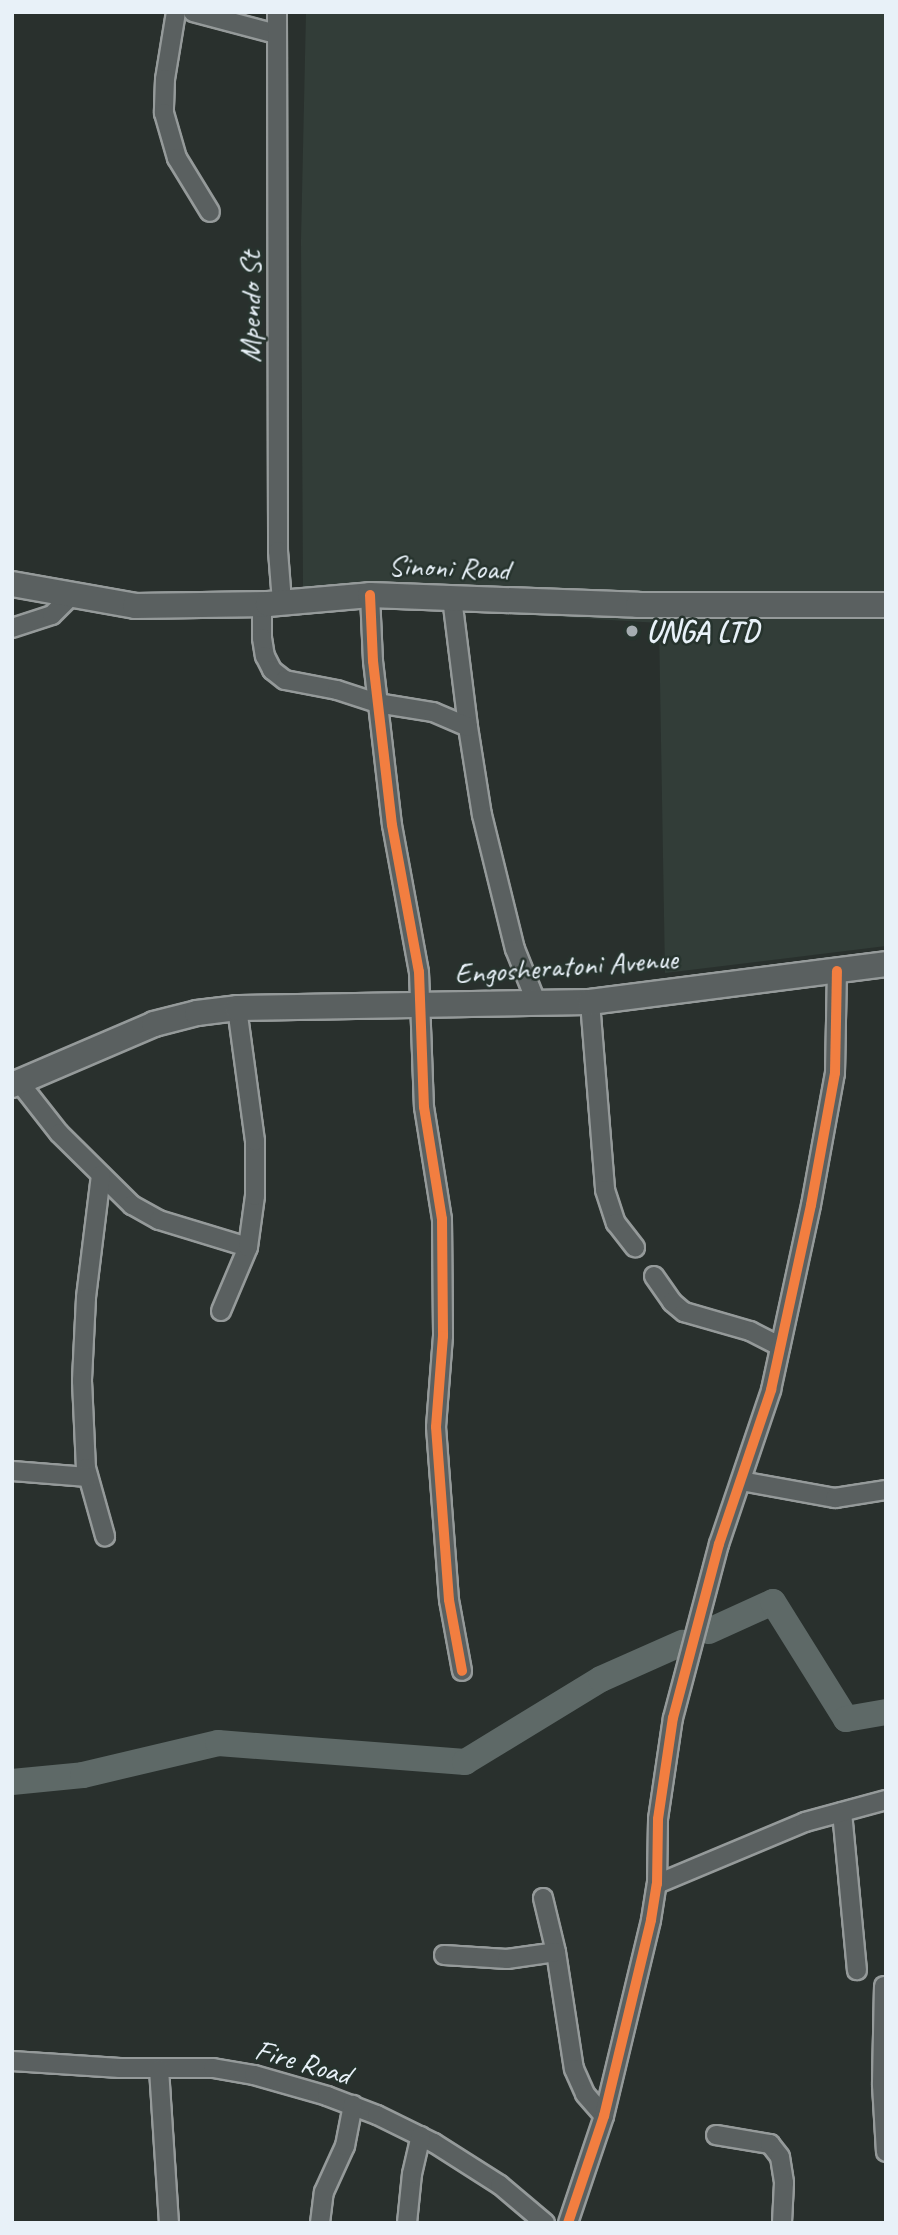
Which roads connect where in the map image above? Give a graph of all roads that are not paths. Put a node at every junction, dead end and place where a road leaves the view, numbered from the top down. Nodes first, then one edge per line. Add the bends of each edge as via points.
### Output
1 (176, 12) edge
2 (193, 12) edge
3 (277, 12) edge
4 (276, 34) junction
5 (210, 212) dead end
6 (12, 584) edge
7 (370, 595) junction
8 (71, 596) junction
9 (452, 598) junction
10 (272, 603) junction
11 (886, 606) edge
12 (12, 628) edge
13 (377, 703) junction
14 (468, 727) junction
15 (886, 964) edge
16 (836, 971) junction
17 (590, 1002) junction
18 (537, 1004) junction
19 (422, 1006) junction
20 (237, 1008) junction
21 (16, 1083) edge
22 (101, 1175) junction
23 (248, 1247) junction
24 (635, 1247) dead end
25 (654, 1276) dead end
26 (221, 1311) dead end
27 (780, 1346) junction
28 (12, 1471) edge
29 (89, 1477) junction
30 (741, 1481) junction
31 (886, 1490) edge
32 (105, 1536) dead end
33 (462, 1671) dead end
34 (886, 1800) edge
35 (842, 1812) junction
36 (657, 1884) junction
37 (543, 1898) dead end
38 (556, 1952) junction
39 (444, 1955) dead end
40 (857, 1970) dead end
41 (884, 1986) dead end
42 (12, 2061) edge
43 (159, 2069) junction
44 (353, 2105) junction
45 (604, 2116) junction
46 (716, 2135) dead end
47 (421, 2136) junction
48 (886, 2152) edge
49 (169, 2223) edge
50 (320, 2223) edge
51 (407, 2223) edge
52 (545, 2223) edge
53 (568, 2223) edge
54 (782, 2223) edge

1 - 5 street via 164,113 177,158
2 - 4 street
3 - 4 street, Mpendo St
4 - 10 street, Mpendo St via 278,551
6 - 8 street, Sinoni Road
7 - 9 street, Sinoni Road
7 - 10 street, Sinoni Road
7 - 13 street
8 - 10 street, Sinoni Road via 135,606
8 - 12 street via 52,615
9 - 11 street, Sinoni Road via 638,605
9 - 14 street
10 - 13 street, Mpendo St via 262,638 272,670 285,680
13 - 14 street, Mpendo St via 433,712
13 - 19 street via 396,858 416,948
14 - 18 street via 504,911
15 - 16 street, Engosheratoni Avenue
16 - 17 street, Engosheratoni Avenue
16 - 27 street via 838,1034 832,1098
17 - 18 street, Engosheratoni Avenue
17 - 24 street via 605,1190 616,1223
18 - 19 street, Engosheratoni Avenue
19 - 20 street, Engosheratoni Avenue
19 - 33 street via 425,1107 442,1219 443,1336 437,1441 449,1601
20 - 21 street, Engosheratoni Avenue via 153,1024
20 - 23 street via 257,1168
21 - 22 street
22 - 23 street via 145,1213
22 - 29 street via 82,1335 84,1458
23 - 26 street
25 - 27 street via 684,1312 750,1331
27 - 30 street via 761,1426
28 - 29 street
29 - 32 street
30 - 31 street via 835,1498
30 - 36 street via 716,1556 667,1742 658,1819
34 - 35 street
35 - 36 street via 773,1835
35 - 40 street
36 - 45 street
37 - 38 street
38 - 39 street via 507,1959
38 - 45 street via 574,2069 585,2094
41 - 48 street
42 - 43 street, Fire Road
43 - 44 street, Fire Road via 214,2068 245,2073
43 - 49 street
44 - 47 street, Fire Road
44 - 50 street via 345,2146 324,2192
45 - 53 street
46 - 54 street via 771,2144 783,2168
47 - 51 street
47 - 52 street, Fire Road via 474,2167

